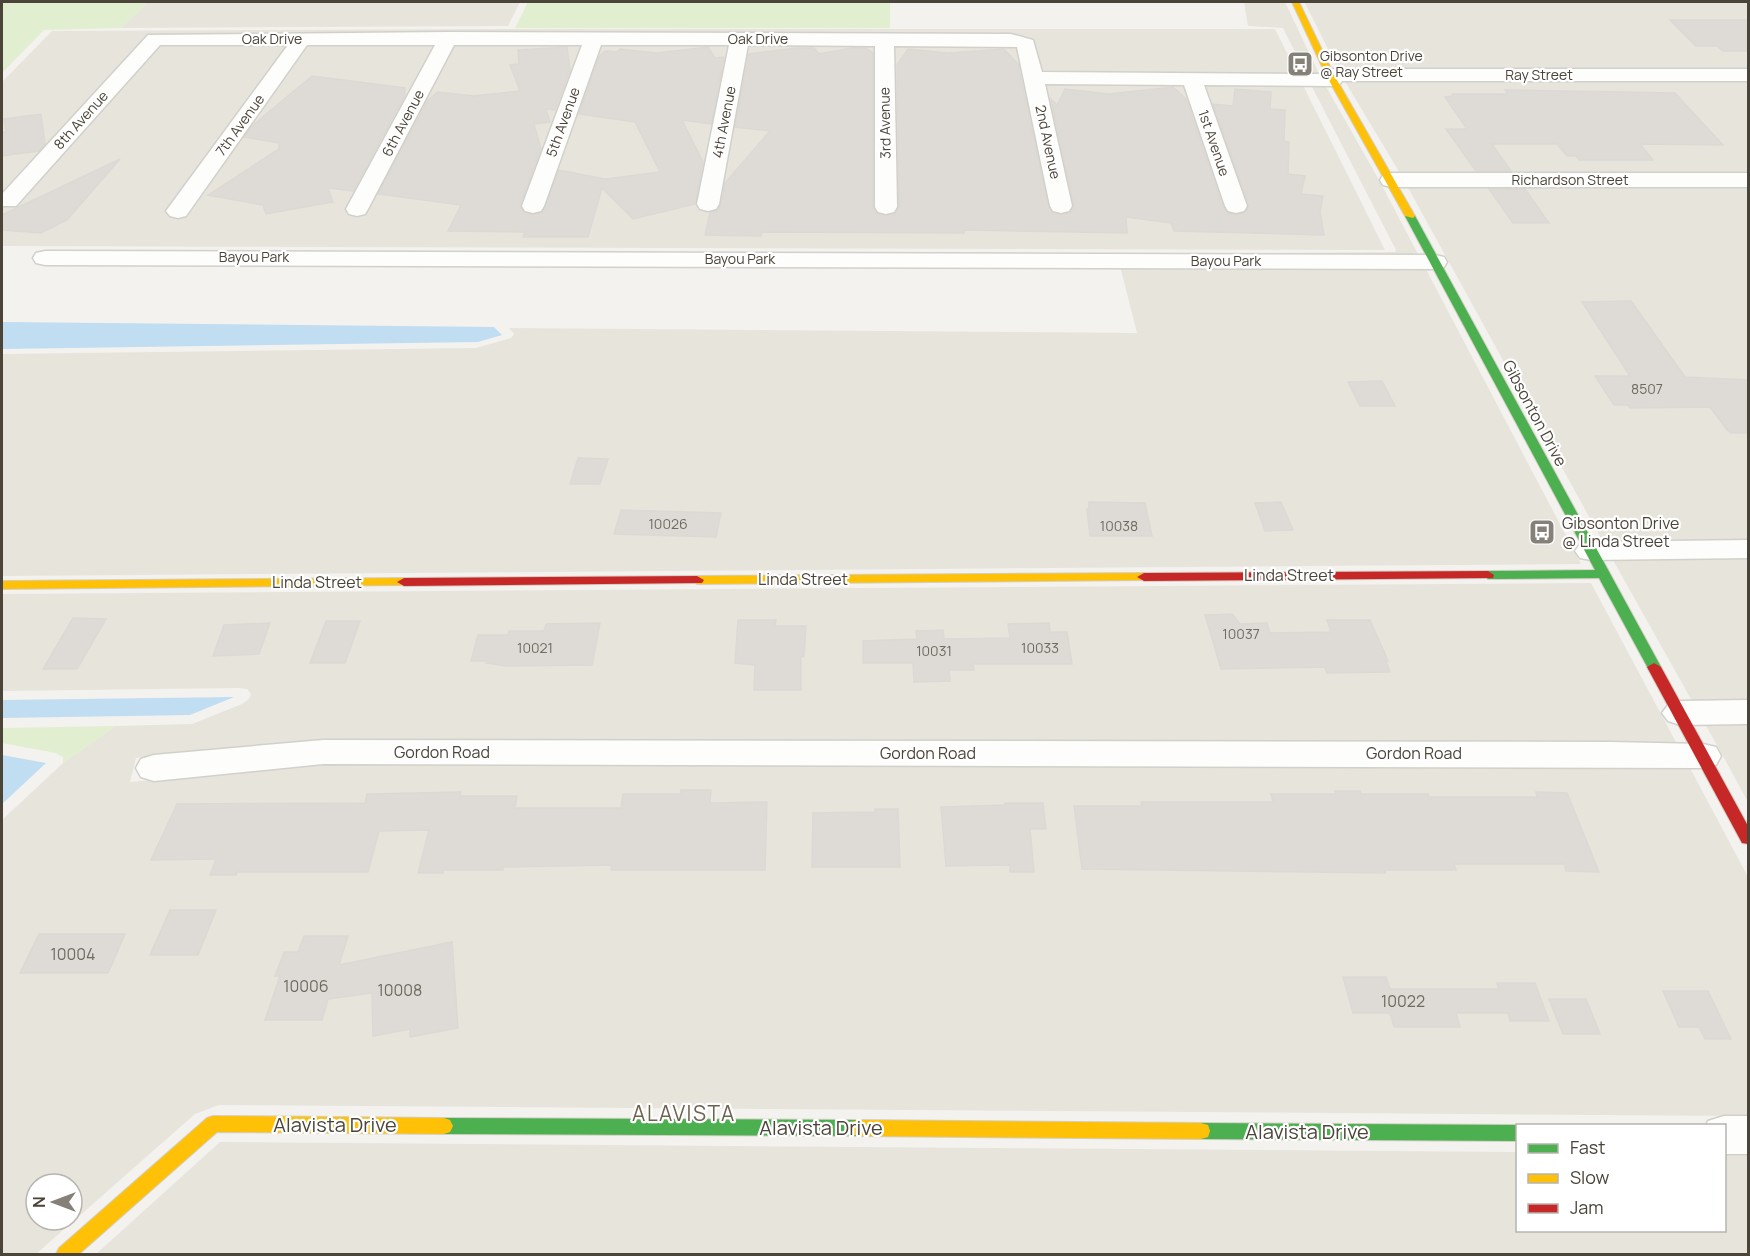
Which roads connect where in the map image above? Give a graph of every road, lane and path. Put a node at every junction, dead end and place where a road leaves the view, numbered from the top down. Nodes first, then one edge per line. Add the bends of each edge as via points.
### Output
1 (1295, 2) edge
2 (448, 38) junction
3 (594, 38) junction
4 (155, 39) joint
5 (302, 39) junction
6 (740, 39) junction
7 (884, 39) junction
8 (1749, 75) edge
9 (1332, 77) junction
10 (1035, 78) junction
11 (1192, 80) junction
12 (1391, 180) junction
13 (1749, 180) edge
14 (8, 201) dead end
15 (708, 204) dead end
16 (533, 206) dead end
17 (1061, 206) dead end
18 (1236, 206) dead end
19 (886, 207) dead end
20 (357, 209) dead end
21 (178, 211) dead end
22 (45, 258) dead end
23 (1435, 262) junction
24 (1749, 549) edge
25 (1597, 562) junction
26 (2, 585) edge
27 (1749, 712) edge
28 (1680, 713) junction
29 (1703, 756) junction
30 (154, 768) dead end
31 (1749, 838) edge
32 (1516, 1133) edge
33 (1726, 1135) edge
34 (1749, 1135) edge
35 (66, 1254) edge

1 - 9 street, Gibsonton Drive
2 - 3 street, Oak Drive
2 - 5 street, Oak Drive
2 - 20 street, 6th Avenue
3 - 6 street, Oak Drive
3 - 16 street, 5th Avenue
4 - 5 street, Oak Drive
4 - 14 street, 8th Avenue
5 - 21 street, 7th Avenue
6 - 7 street, Oak Drive
6 - 15 street, 4th Avenue
7 - 10 street, Oak Drive via 1018,40 1026,44
7 - 19 street, 3rd Avenue
8 - 9 street, Ray Street
9 - 11 street
9 - 12 street, Gibsonton Drive
10 - 11 street
10 - 17 street, 2nd Avenue
11 - 18 street, 1st Avenue
12 - 13 street, Richardson Street
12 - 23 street, Gibsonton Drive
22 - 23 street, Bayou Park
23 - 25 street, Gibsonton Drive
24 - 25 street, Linda Street
25 - 26 street, Linda Street
25 - 28 street, Gibsonton Drive
27 - 28 street
28 - 29 street, Gibsonton Drive
29 - 30 street, Gordon Road via 323,752
29 - 31 street, Gibsonton Drive
32 - 35 street, Alavista Drive via 213,1124
33 - 34 street

